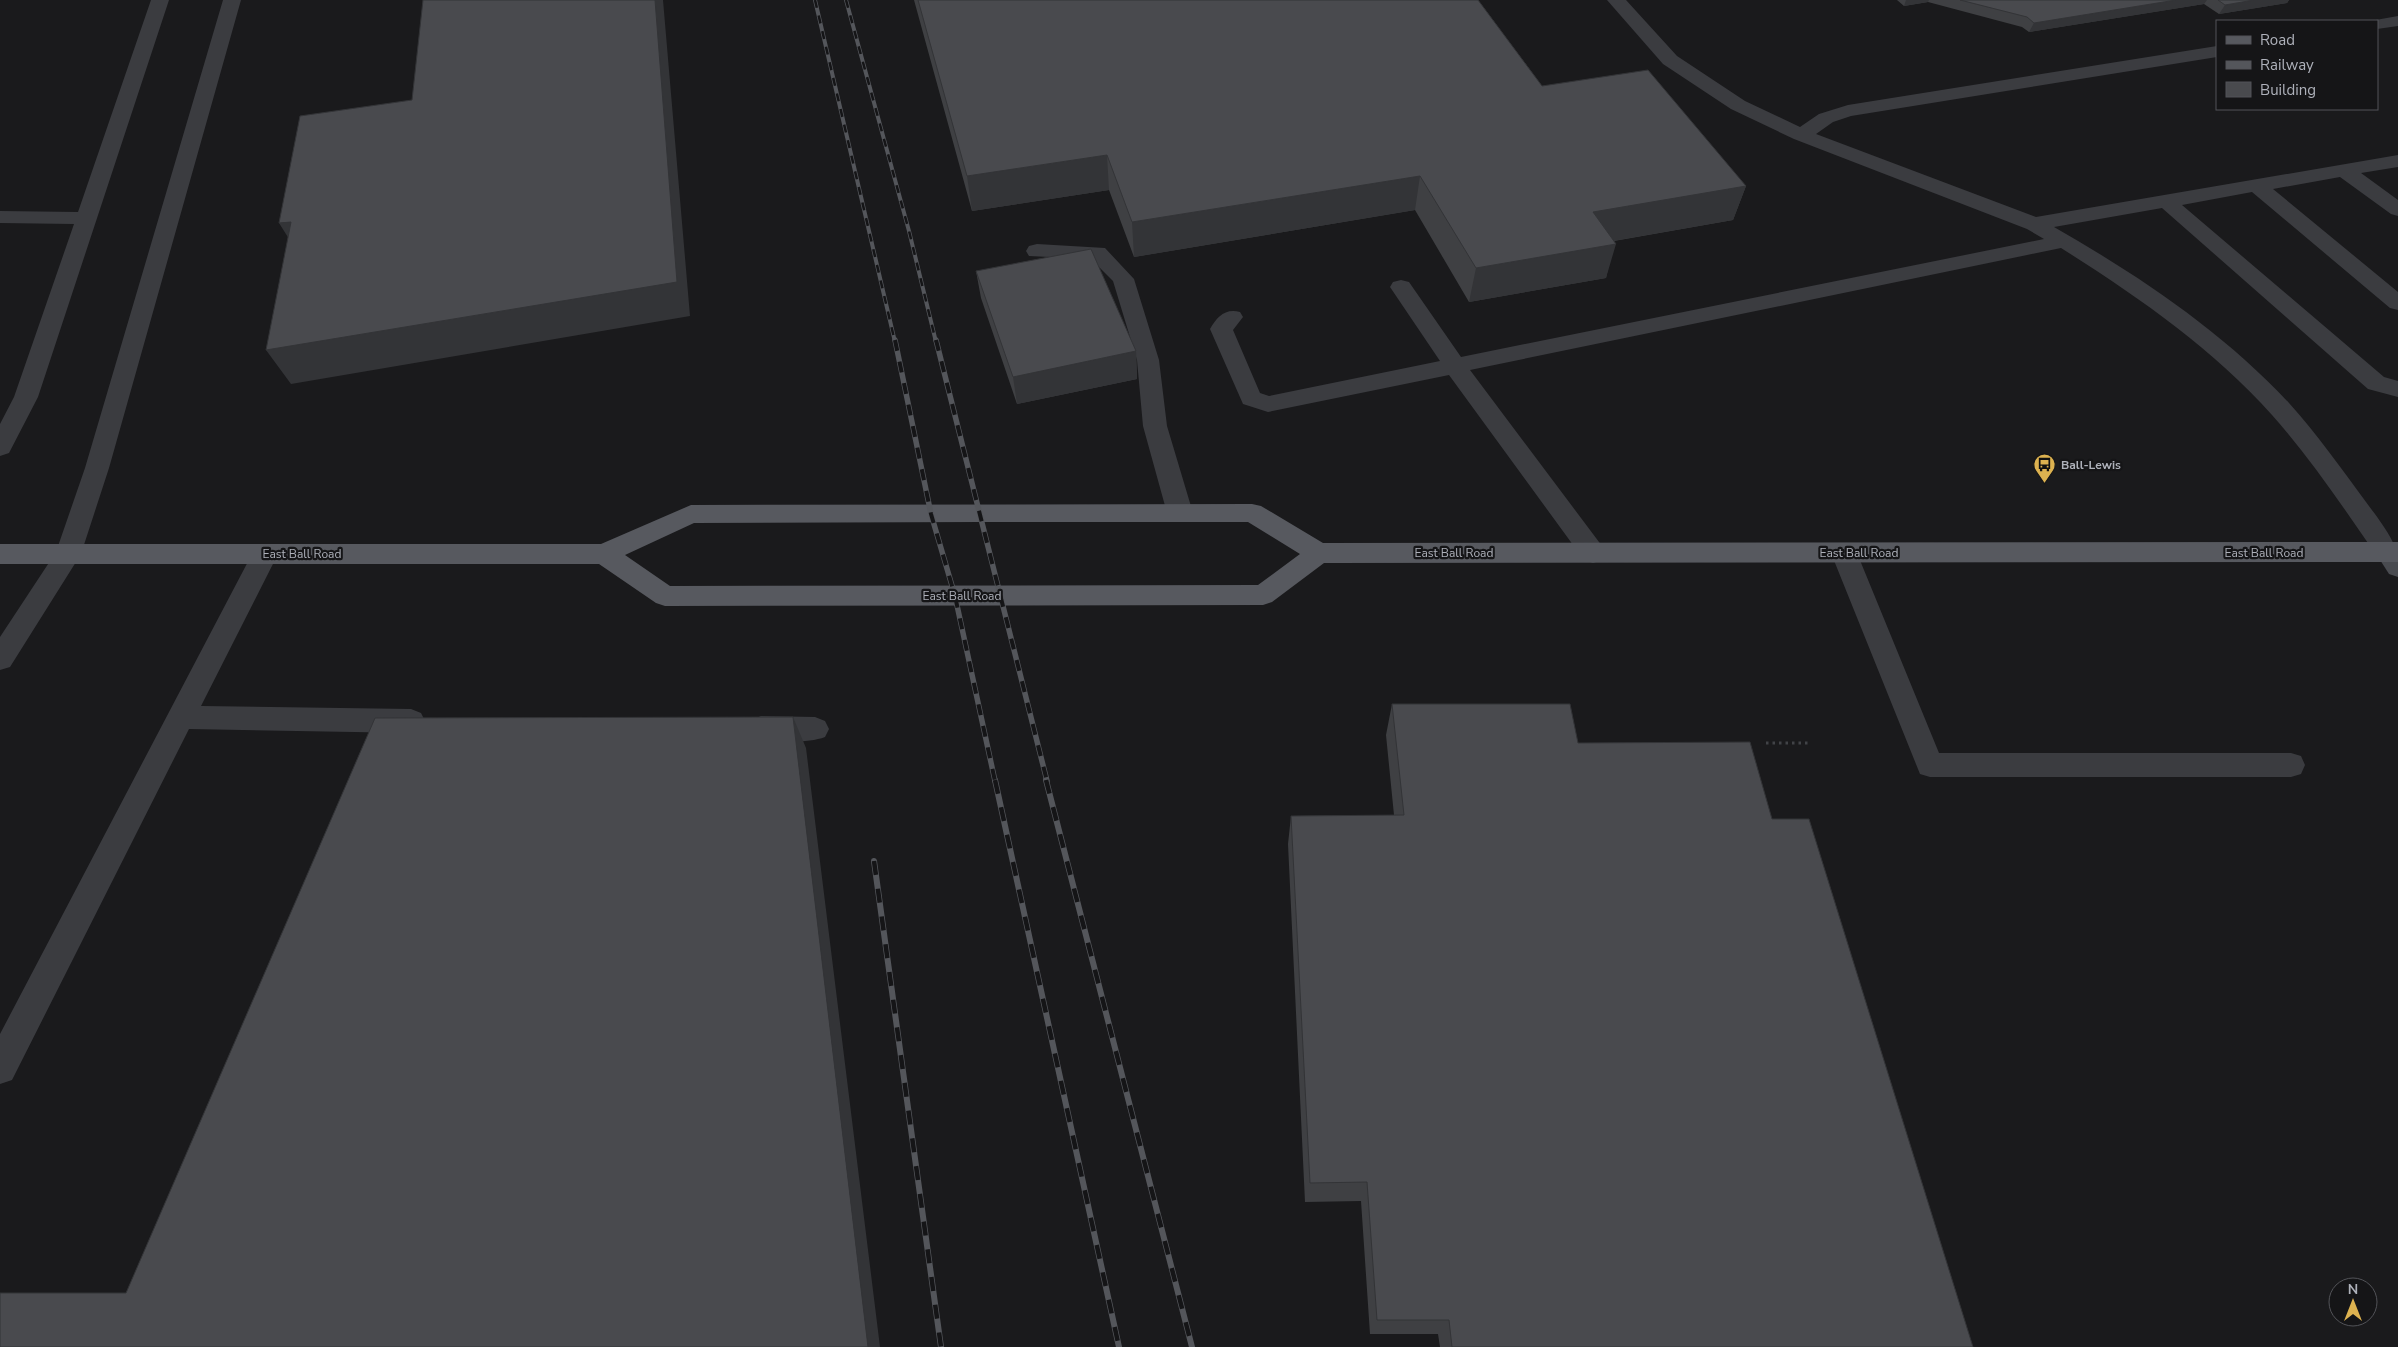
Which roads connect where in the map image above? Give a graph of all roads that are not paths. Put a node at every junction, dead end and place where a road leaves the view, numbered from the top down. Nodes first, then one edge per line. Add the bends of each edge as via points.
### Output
1 (160, 0) edge
2 (232, 0) edge
3 (1616, 0) edge
4 (2398, 20) edge
5 (2378, 24) edge
6 (2216, 50) edge
7 (1801, 135) junction
8 (2398, 161) edge
9 (2345, 171) junction
10 (2257, 186) junction
11 (2167, 202) junction
12 (2398, 210) edge
13 (0, 216) edge
14 (86, 218) junction
15 (2034, 224) junction
16 (2065, 241) junction
17 (1037, 252) dead end
18 (1401, 286) dead end
19 (2398, 303) edge
20 (1232, 317) dead end
21 (1455, 366) junction
22 (2398, 389) edge
23 (0, 447) edge
24 (1180, 513) junction
25 (1319, 553) junction
26 (1593, 553) junction
27 (1844, 553) junction
28 (0, 554) edge
29 (68, 554) junction
30 (265, 554) junction
31 (604, 554) junction
32 (2395, 557) edge
33 (0, 659) edge
34 (182, 717) junction
35 (440, 722) edge
36 (736, 727) edge
37 (815, 729) dead end
38 (2291, 765) dead end
39 (0, 1068) edge

1 - 14 lane
2 - 29 lane via 97,468
3 - 7 lane via 1670,60 1738,105
4 - 5 lane
6 - 7 lane via 1848,111 1826,118
7 - 15 lane
8 - 9 lane
9 - 10 lane
9 - 12 lane
10 - 11 lane
10 - 19 lane
11 - 15 lane
11 - 22 lane via 2376,383
13 - 14 lane
14 - 23 lane via 26,397
15 - 16 lane
16 - 21 lane
16 - 32 lane via 2165,308 2263,391 2309,443
17 - 24 lane via 1097,253 1123,279 1148,360 1155,426
18 - 21 lane
20 - 21 lane via 1221,329 1251,398 1268,404
21 - 26 lane
24 - 25 main road, East Ball Road via 1252,513
24 - 31 main road, East Ball Road via 690,514
25 - 26 main road, East Ball Road
25 - 31 main road, East Ball Road via 1263,595 665,596
26 - 27 main road, East Ball Road
27 - 32 main road, East Ball Road
27 - 38 lane via 1930,766
28 - 29 main road, East Ball Road
29 - 30 main road, East Ball Road
29 - 33 lane
30 - 31 main road, East Ball Road
30 - 34 lane
34 - 35 lane
34 - 39 lane
36 - 37 lane

